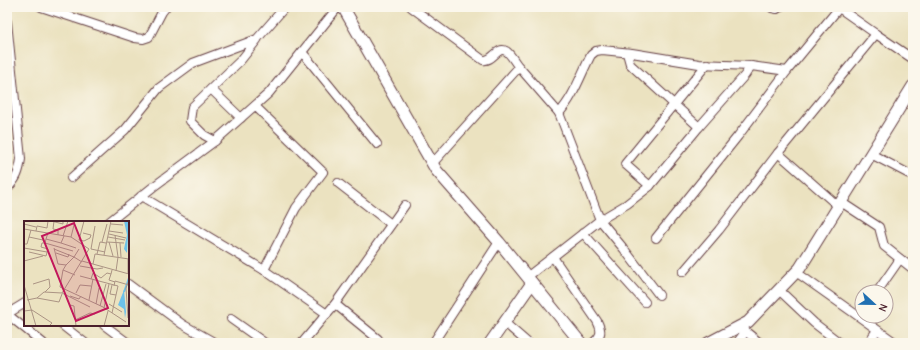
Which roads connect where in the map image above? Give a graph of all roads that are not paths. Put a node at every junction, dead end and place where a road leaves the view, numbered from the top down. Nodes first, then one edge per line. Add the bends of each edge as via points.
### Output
1 (42, 7) edge
2 (166, 7) edge
3 (286, 7) edge
4 (338, 7) edge
5 (343, 7) edge
6 (411, 7) edge
7 (770, 7) edge
8 (780, 7) edge
9 (839, 7) edge
10 (7, 22) edge
11 (876, 34) junction
12 (257, 39) junction
13 (302, 52) junction
14 (627, 52) junction
15 (913, 59) edge
16 (707, 64) junction
17 (751, 66) junction
18 (519, 67) junction
19 (787, 71) junction
20 (913, 86) edge
21 (211, 89) junction
22 (674, 104) junction
23 (255, 106) junction
24 (559, 113) junction
25 (241, 118) junction
26 (699, 127) junction
27 (215, 141) junction
28 (377, 144) dead end
29 (778, 153) junction
30 (871, 154) junction
31 (432, 164) junction
32 (913, 176) edge
33 (71, 178) dead end
34 (338, 183) dead end
35 (650, 186) junction
36 (7, 189) edge
37 (142, 196) junction
38 (840, 204) junction
39 (405, 205) dead end
40 (600, 220) junction
41 (110, 221) edge
42 (391, 224) junction
43 (583, 233) junction
44 (656, 238) dead end
45 (499, 242) junction
46 (553, 257) junction
47 (900, 259) junction
48 (913, 269) edge
49 (264, 270) junction
50 (684, 272) dead end
51 (796, 272) junction
52 (530, 280) junction
53 (882, 284) edge
54 (129, 285) edge
55 (779, 290) junction
56 (658, 295) dead end
57 (645, 302) dead end
58 (24, 304) edge
59 (335, 304) junction
60 (854, 311) edge
61 (7, 314) edge
62 (327, 314) junction
63 (231, 319) dead end
64 (504, 322) junction
65 (870, 324) edge
66 (63, 326) edge
67 (105, 326) edge
68 (742, 329) junction
69 (877, 330) junction
70 (212, 341) dead end
71 (43, 343) edge
72 (85, 343) edge
73 (128, 343) edge
74 (265, 343) edge
75 (302, 343) edge
76 (374, 343) edge
77 (433, 343) edge
78 (490, 343) edge
79 (528, 343) edge
80 (581, 343) edge
81 (593, 343) edge
82 (708, 343) edge
83 (736, 343) edge
84 (760, 343) edge
85 (840, 343) edge
86 (868, 343) edge
87 (896, 343) edge

1 - 2 street via 143,39 152,34
3 - 12 street
4 - 13 street
5 - 31 street
6 - 18 street via 483,60 504,50
7 - 8 street
9 - 11 street
9 - 19 street
10 - 36 street via 21,159 16,178
11 - 15 street
11 - 29 street
12 - 21 street via 241,60
12 - 33 street via 193,63 159,88 125,130
13 - 23 street
13 - 28 street
14 - 16 street
14 - 22 street via 633,68
14 - 24 street via 602,50 591,55 571,97
16 - 17 street
16 - 22 street
17 - 19 street
17 - 26 street
18 - 24 street
18 - 31 street
19 - 44 street
20 - 30 street
21 - 25 street
21 - 27 street via 192,107 190,121 204,135
22 - 26 street
22 - 35 street via 625,164
23 - 25 street
23 - 49 street via 323,172 296,208
24 - 40 street
25 - 27 street
26 - 35 street
27 - 37 street
29 - 38 street
29 - 50 street
30 - 32 street
30 - 38 street
31 - 45 street
34 - 42 street
35 - 40 street
37 - 41 street
37 - 49 street
38 - 47 street via 879,227 884,246
38 - 51 street
39 - 42 street
40 - 43 street
40 - 56 street
42 - 59 street
43 - 46 street
43 - 57 street
45 - 52 street
45 - 77 street
46 - 52 street
46 - 81 street via 601,329 598,339
47 - 48 street
47 - 53 street
49 - 62 street
51 - 55 street
51 - 60 street
52 - 64 street
52 - 80 street
54 - 70 street via 182,324
55 - 68 street
55 - 85 street
58 - 61 street
59 - 62 street
59 - 76 street via 378,339
61 - 71 street
62 - 75 street
63 - 74 street
64 - 78 street
64 - 79 street
65 - 69 street
66 - 72 street
67 - 73 street
68 - 82 street
68 - 83 street
68 - 84 street
69 - 86 street
69 - 87 street

